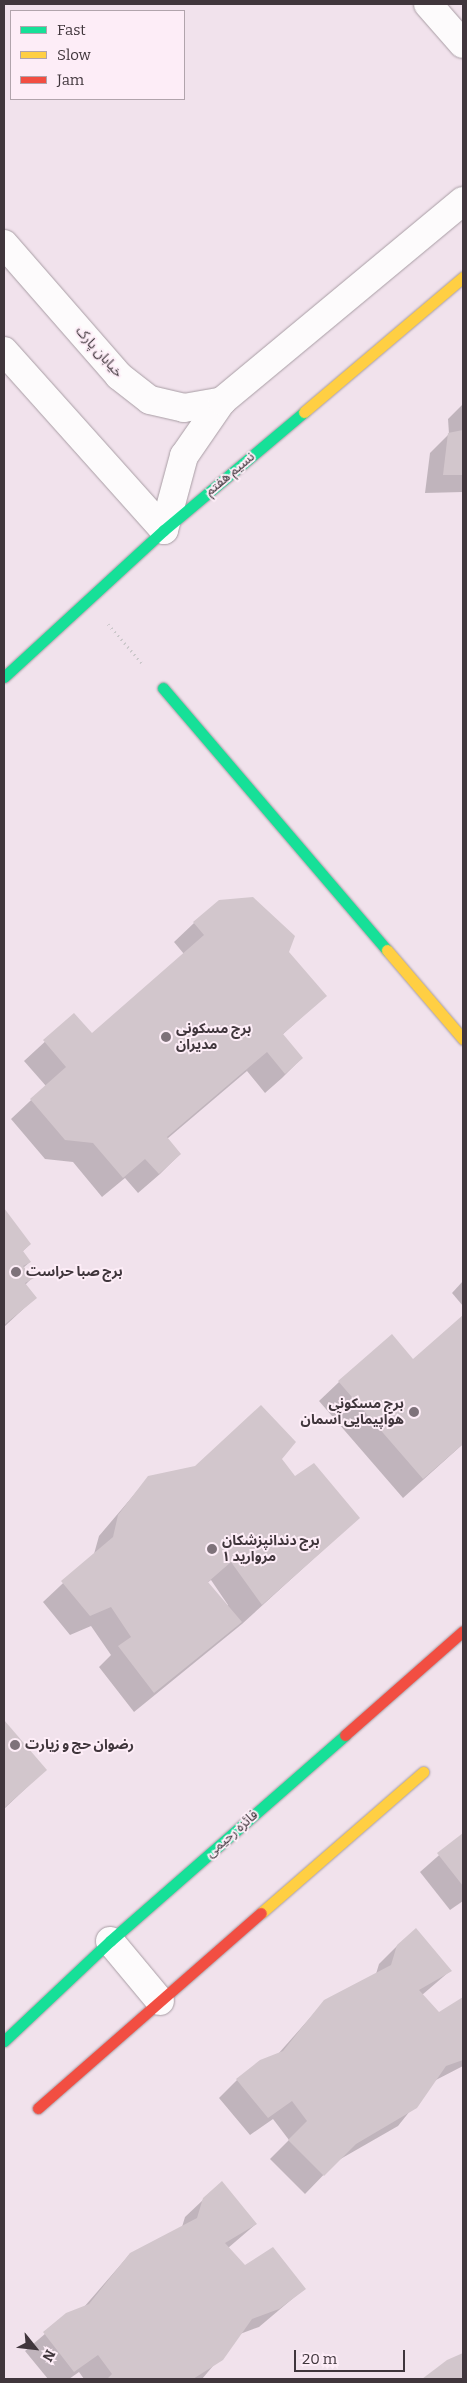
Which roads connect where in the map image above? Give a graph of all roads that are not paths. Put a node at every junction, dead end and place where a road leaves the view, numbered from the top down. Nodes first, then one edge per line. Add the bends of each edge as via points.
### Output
1 (428, 4) edge
2 (463, 44) edge
3 (463, 201) edge
4 (4, 244) edge
5 (463, 277) edge
6 (4, 351) edge
7 (222, 400) junction
8 (164, 530) junction
9 (4, 677) edge
10 (163, 688) road end
11 (463, 1038) edge
12 (463, 1631) edge
13 (423, 1772) dead end
14 (110, 1940) junction
15 (160, 2001) junction
16 (4, 2041) edge
17 (38, 2108) dead end

1 - 2 street
3 - 7 street
4 - 7 street, خیابان پارک via 120,376 150,400 184,408
5 - 8 street, نسیم هفتم
6 - 8 street
7 - 8 street via 184,456
8 - 9 street, نسیم هفتم
10 - 11 street
12 - 14 street, فائزه رحیمی
13 - 15 street
14 - 15 street
14 - 16 street, فائزه رحیمی
15 - 17 street

